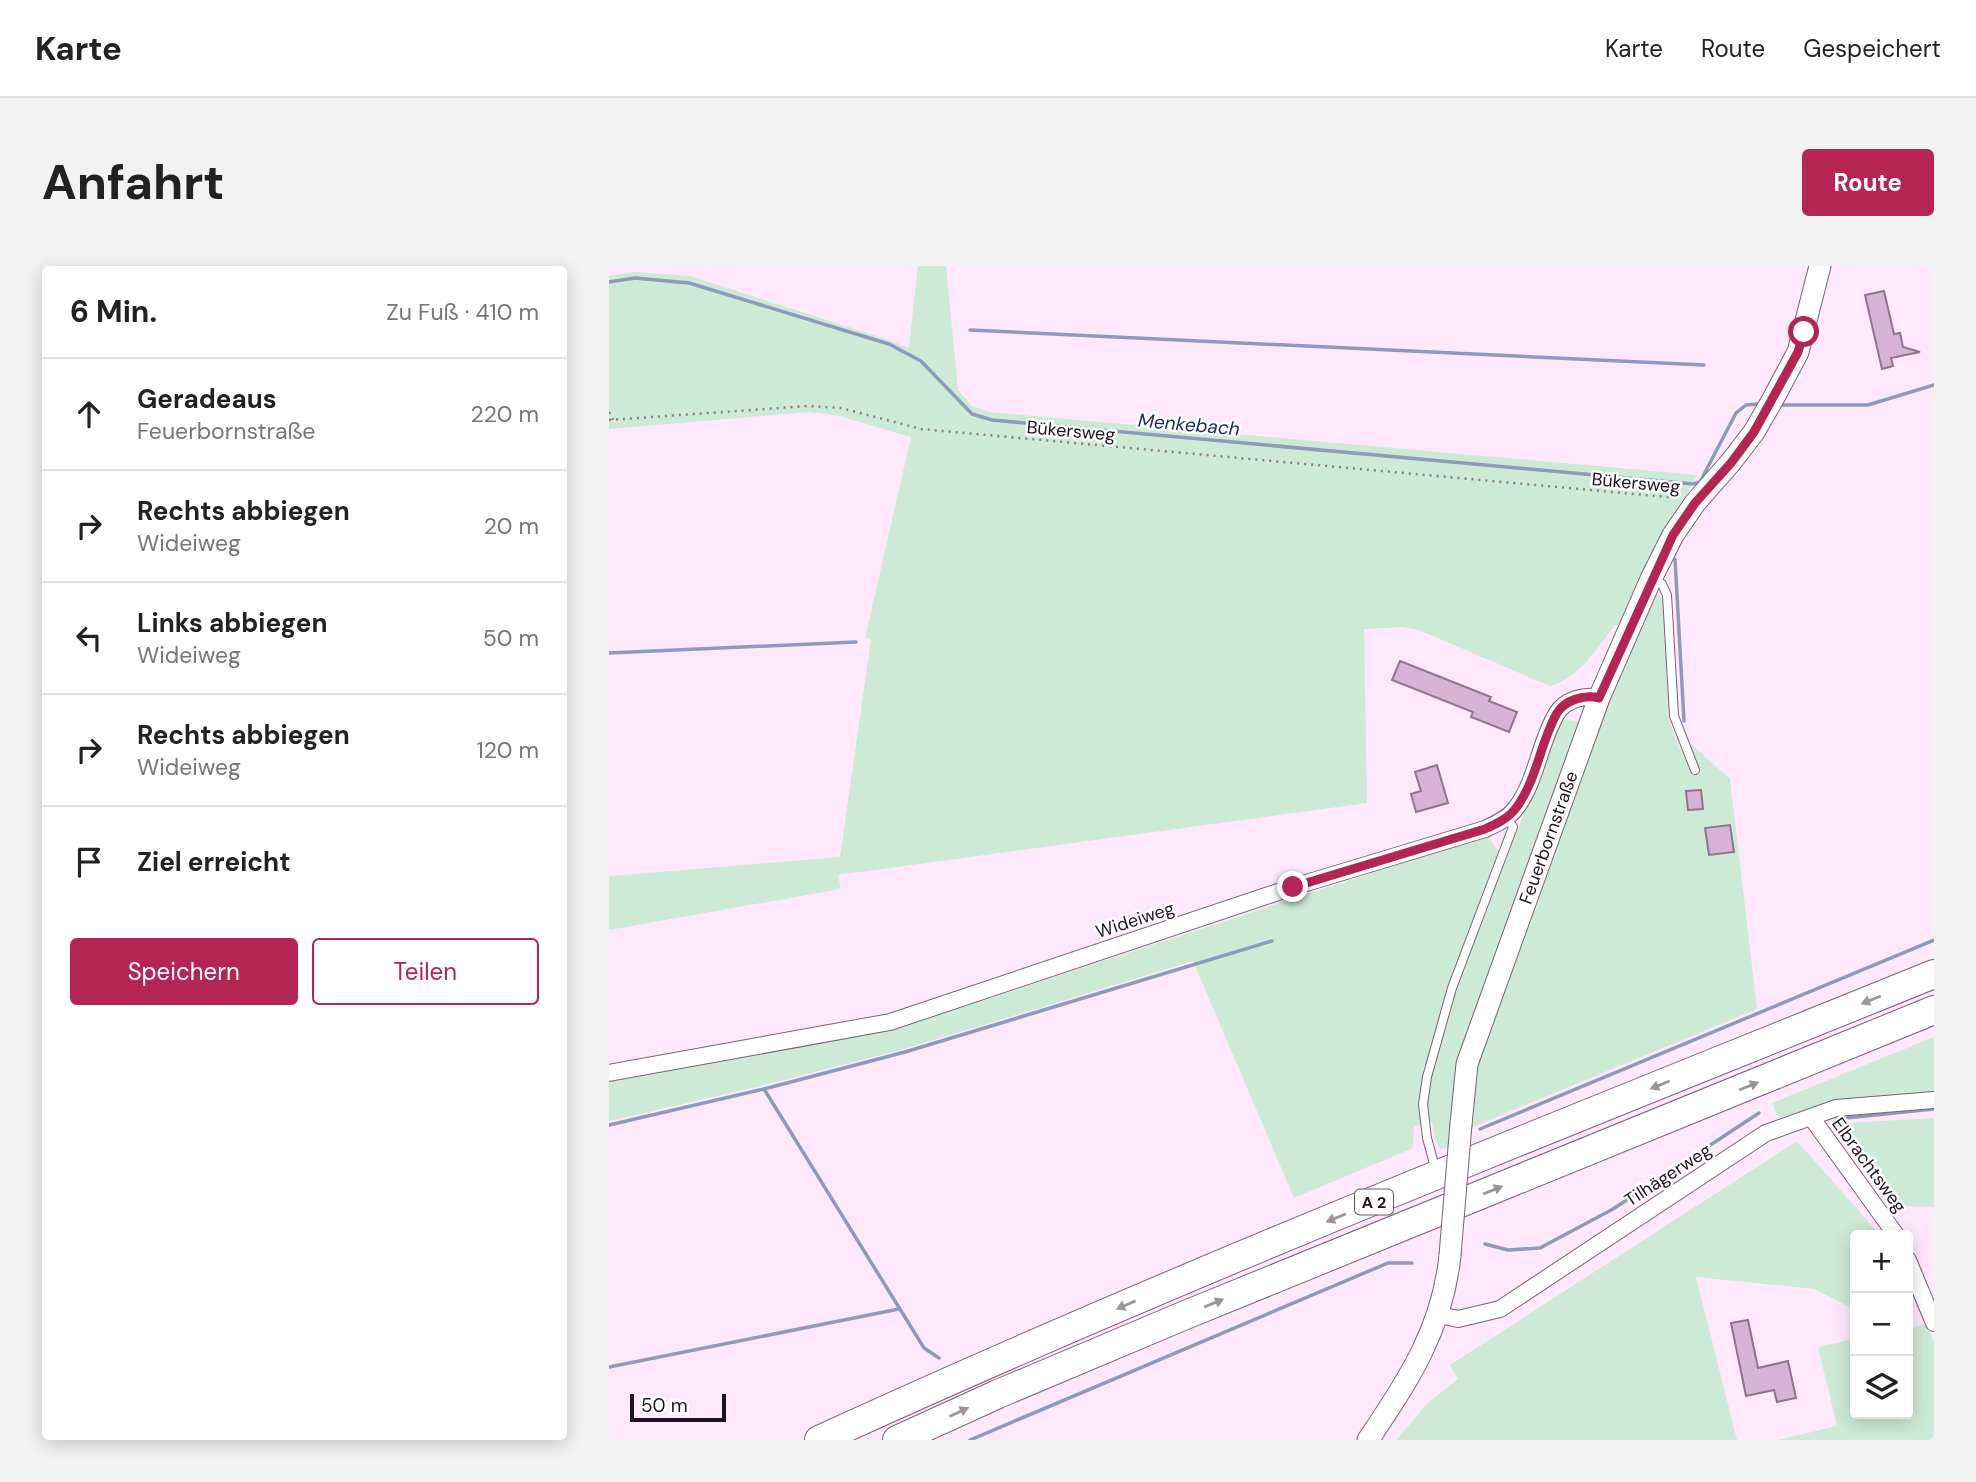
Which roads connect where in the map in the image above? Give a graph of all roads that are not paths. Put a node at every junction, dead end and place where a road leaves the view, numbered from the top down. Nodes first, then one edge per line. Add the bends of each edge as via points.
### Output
1 (1820, 266) edge
2 (1651, 579) junction
3 (1599, 698) junction
4 (1695, 770) dead end
5 (1507, 817) junction
6 (1934, 974) edge
7 (1934, 1010) edge
8 (609, 1073) edge
9 (1934, 1100) edge
10 (1811, 1117) junction
11 (1437, 1176) junction
12 (1892, 1230) edge
13 (1913, 1272) edge
14 (1439, 1315) junction
15 (1934, 1323) edge
16 (819, 1440) edge
17 (897, 1440) edge
18 (1368, 1440) edge

1 - 2 street, Feuerbornstraße via 1798,352 1754,432 1695,503
2 - 3 street, Feuerbornstraße
2 - 4 lane via 1662,584 1667,595 1674,716
3 - 5 street, Wideiweg via 1582,696 1557,711 1528,787
3 - 14 street, Feuerbornstraße, bridge via 1467,1064 1448,1276
5 - 8 street, Wideiweg via 1485,829 1293,887 890,1022
5 - 11 lane via 1513,827 1453,988 1427,1077 1423,1104
6 -> 11 highway, A 2
17 -> 7 highway, A 2 via 1183,1316
9 - 10 street, Tilhägerweg via 1836,1108
10 - 12 street, Elbrachtsweg
10 - 14 street, Tilhägerweg via 1766,1133 1500,1309 1458,1319
11 -> 16 highway, A 2 via 986,1363
13 - 15 street
14 - 18 street, Feuerbornstraße via 1410,1377

